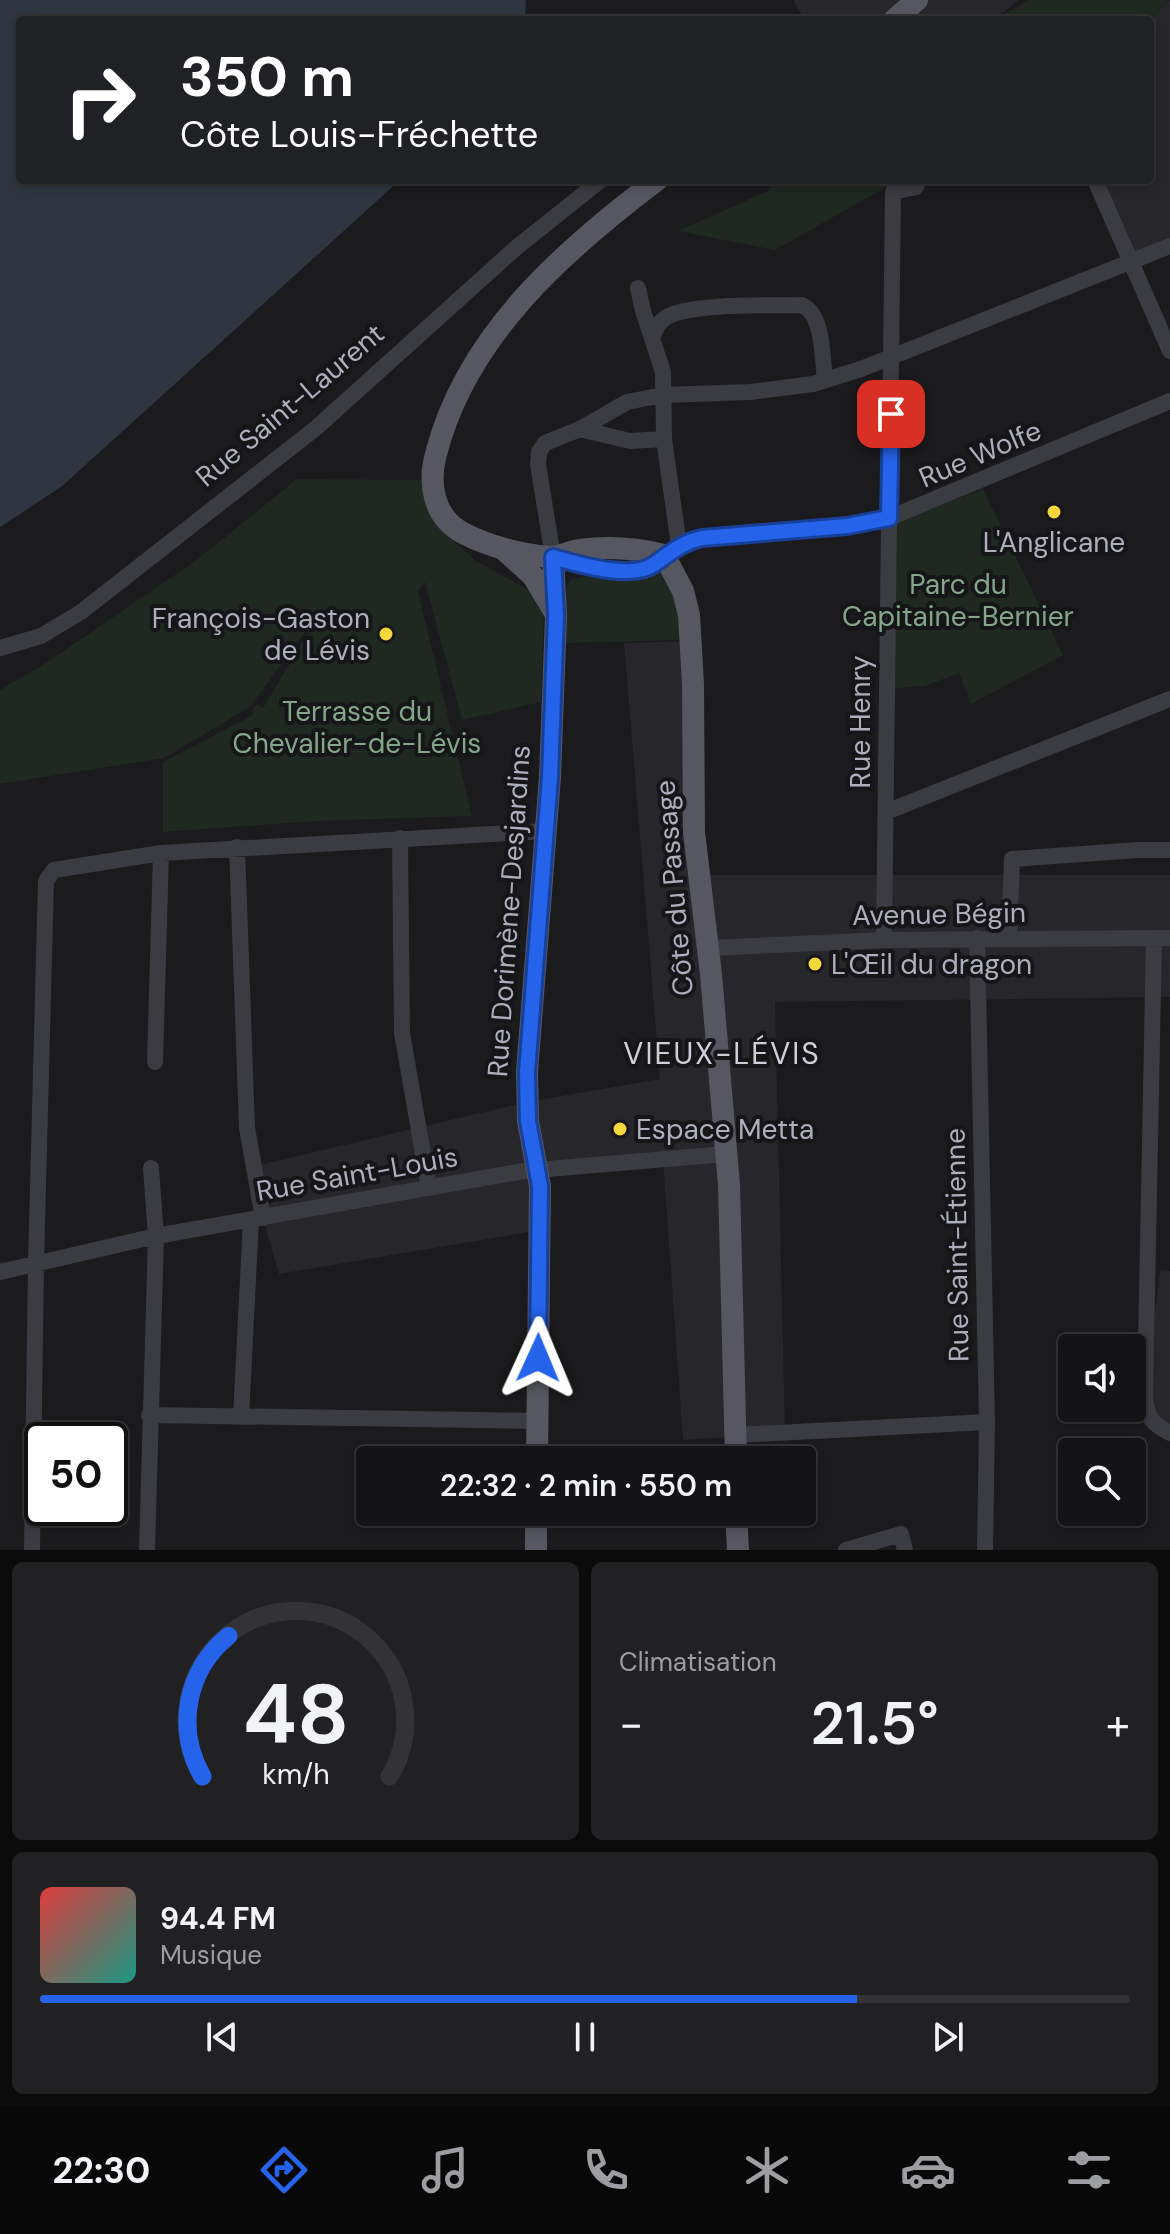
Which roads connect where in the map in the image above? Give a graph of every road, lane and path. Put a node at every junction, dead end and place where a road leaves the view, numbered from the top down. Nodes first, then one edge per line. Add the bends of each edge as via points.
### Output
1 (917, 0) edge
2 (899, 16) edge
3 (596, 184) edge
4 (652, 184) edge
5 (1097, 184) edge
6 (916, 187) dead end
7 (1170, 246) edge
8 (1130, 263) junction
9 (638, 288) dead end
10 (652, 338) junction
11 (1170, 351) edge
12 (892, 356) junction
13 (825, 380) junction
14 (663, 395) junction
15 (1170, 401) edge
16 (580, 429) junction
17 (664, 439) junction
18 (889, 518) junction
19 (502, 548) junction
20 (672, 550) junction
21 (553, 557) junction
22 (556, 616) junction
23 (0, 648) edge
24 (1170, 699) edge
25 (886, 812) junction
26 (546, 831) junction
27 (400, 838) junction
28 (237, 847) junction
29 (1170, 850) edge
30 (161, 853) junction
31 (977, 938) junction
32 (1009, 938) junction
33 (1162, 938) edge
34 (884, 940) junction
35 (709, 948) junction
36 (155, 1062) dead end
37 (726, 1154) junction
38 (151, 1168) dead end
39 (538, 1170) junction
40 (429, 1188) junction
41 (257, 1219) junction
42 (156, 1236) junction
43 (36, 1263) junction
44 (0, 1272) edge
45 (149, 1415) junction
46 (241, 1417) junction
47 (537, 1421) junction
48 (987, 1422) junction
49 (1170, 1433) edge
50 (736, 1435) junction
51 (537, 1446) edge
52 (736, 1446) edge
53 (536, 1526) edge
54 (737, 1526) edge
55 (32, 1550) edge
56 (147, 1550) edge
57 (536, 1550) edge
58 (738, 1550) edge
59 (846, 1550) edge
60 (905, 1550) edge
61 (985, 1550) edge

1 - 2 main road
3 - 23 street, Rue Saint-Laurent via 517,247 316,428 81,612 41,636
4 - 19 main road via 596,227 529,294 487,342 457,393 435,457 437,507 459,531
5 - 8 street
6 - 12 street, Rue Henry via 893,192
7 - 8 street
8 - 11 street
8 - 12 street
9 - 10 street, Côte du Passage
10 - 13 street via 665,318 687,311 802,305 816,319
10 - 14 street, Côte du Passage via 663,372
12 - 13 street
12 - 18 street, Rue Henry
13 - 14 street via 750,392
14 - 16 street via 627,402
14 - 17 street, Côte du Passage
15 - 18 street, Rue Wolfe
16 - 17 street via 630,441
16 - 21 street via 545,443 539,452
17 - 20 street, Côte du Passage
18 - 20 street, Rue Wolfe via 702,538
18 - 25 street, Rue Henry
19 - 21 main road
19 - 22 main road via 533,576
20 - 21 main road via 578,550
20 - 35 main road, Côte du Passage via 689,615 694,832
21 - 22 main road, Rue Dorimène-Desjardins
22 - 26 main road, Rue Dorimène-Desjardins
24 - 25 street
25 - 34 street, Rue Henry
26 - 27 street
26 - 39 main road, Rue Dorimène-Desjardins via 527,1072 528,1121
27 - 28 street
27 - 40 street via 402,1033
28 - 30 street
28 - 41 street via 247,1128
29 - 32 street via 1012,859
30 - 36 street
30 - 43 street via 68,866 54,870 46,881
31 - 32 street, Avenue Bégin
31 - 34 street, Avenue Bégin
31 - 48 street, Rue Saint-Étienne
32 - 33 street, Avenue Bégin
33 - 49 street via 1145,1396 1147,1415
34 - 35 street, Avenue Bégin
35 - 37 main road, Côte du Passage
37 - 39 street, Rue Saint-Louis
37 - 50 main road, Côte du Passage
38 - 42 street
39 - 40 street, Rue Saint-Louis
39 - 47 main road, Rue Dorimène-Desjardins
40 - 41 street, Rue Saint-Louis
41 - 42 street, Rue Saint-Louis
41 - 46 street
42 - 43 street, Rue Saint-Louis
42 - 45 street
43 - 44 street, Rue Saint-Louis
43 - 55 street
45 - 46 street
45 - 56 street
46 - 47 street
47 - 51 main road, Rue Dorimène-Desjardins
48 - 50 street
48 - 61 street, Rue Saint-Étienne
50 - 52 main road, Côte du Passage
53 - 57 main road
54 - 58 main road
59 - 60 street via 901,1534

